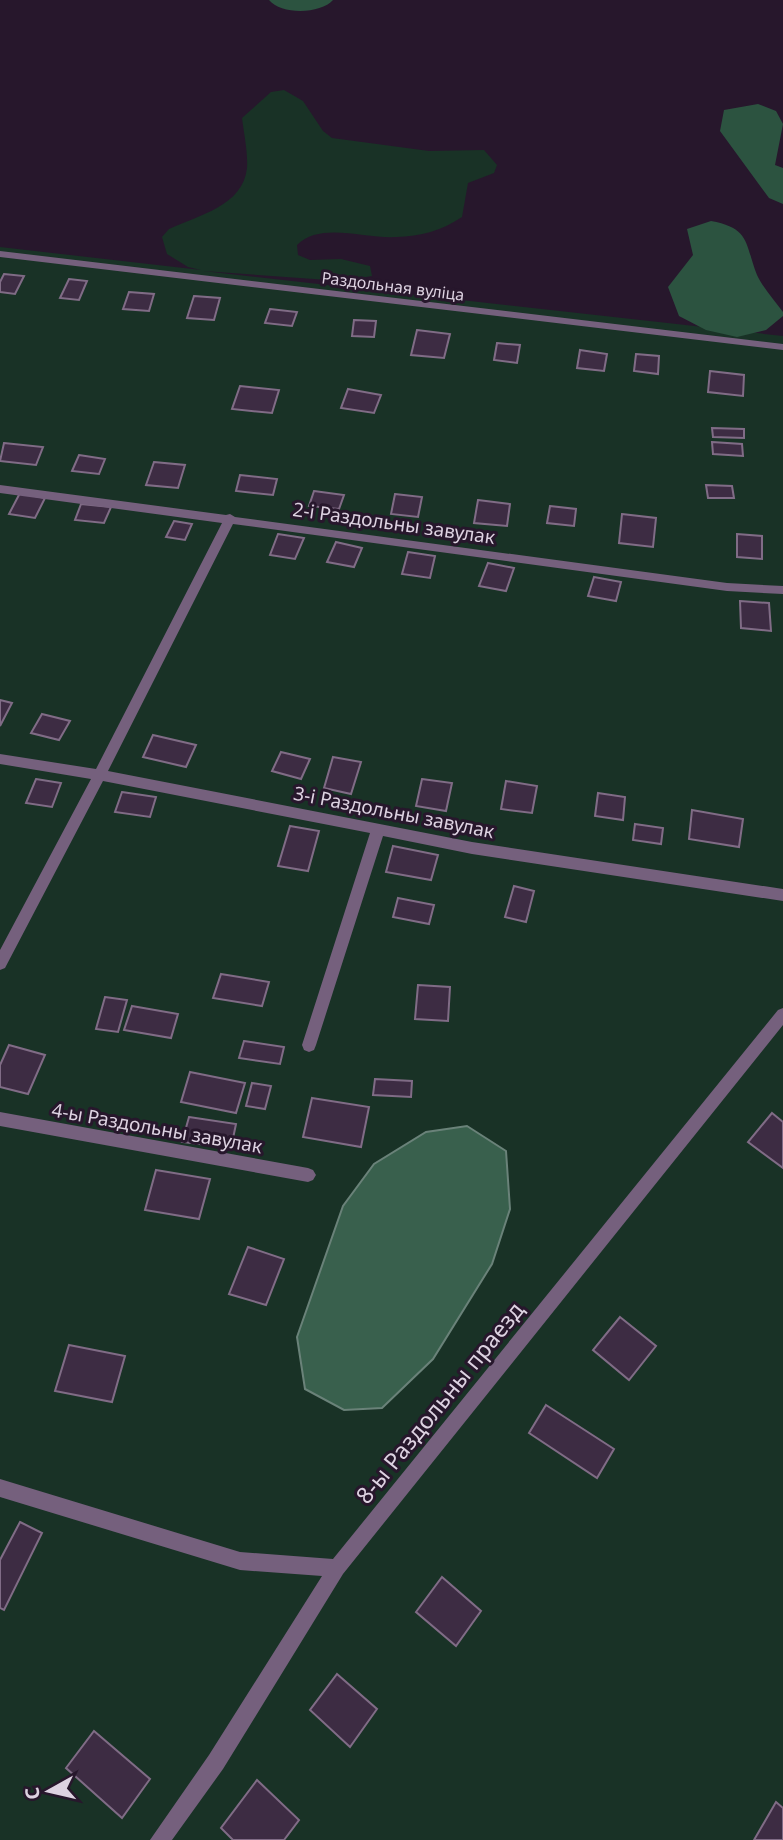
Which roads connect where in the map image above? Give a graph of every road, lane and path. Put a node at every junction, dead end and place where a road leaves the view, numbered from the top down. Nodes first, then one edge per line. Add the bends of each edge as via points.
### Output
1 (0, 254) edge
2 (783, 347) edge
3 (0, 489) edge
4 (230, 517) junction
5 (783, 590) edge
6 (0, 759) edge
7 (100, 775) junction
8 (378, 829) junction
9 (783, 895) edge
10 (0, 964) edge
11 (783, 1014) edge
12 (309, 1045) dead end
13 (0, 1119) edge
14 (308, 1175) dead end
15 (0, 1488) edge
16 (337, 1568) junction
17 (160, 1840) edge

1 - 2 street, Раздольная вуліца
3 - 4 street, 2-і Раздольны завулак
4 - 5 street, 2-і Раздольны завулак via 713,585
4 - 7 street
6 - 7 street, 3-і Раздольны завулак
7 - 8 street, 3-і Раздольны завулак
7 - 10 street
8 - 9 street, 3-і Раздольны завулак via 472,848
8 - 12 street
11 - 16 street, 8-ы Раздольны праезд
13 - 14 street, 4-ы Раздольны завулак
15 - 16 street via 240,1561
16 - 17 street, 8-ы Раздольны праезд via 216,1762

